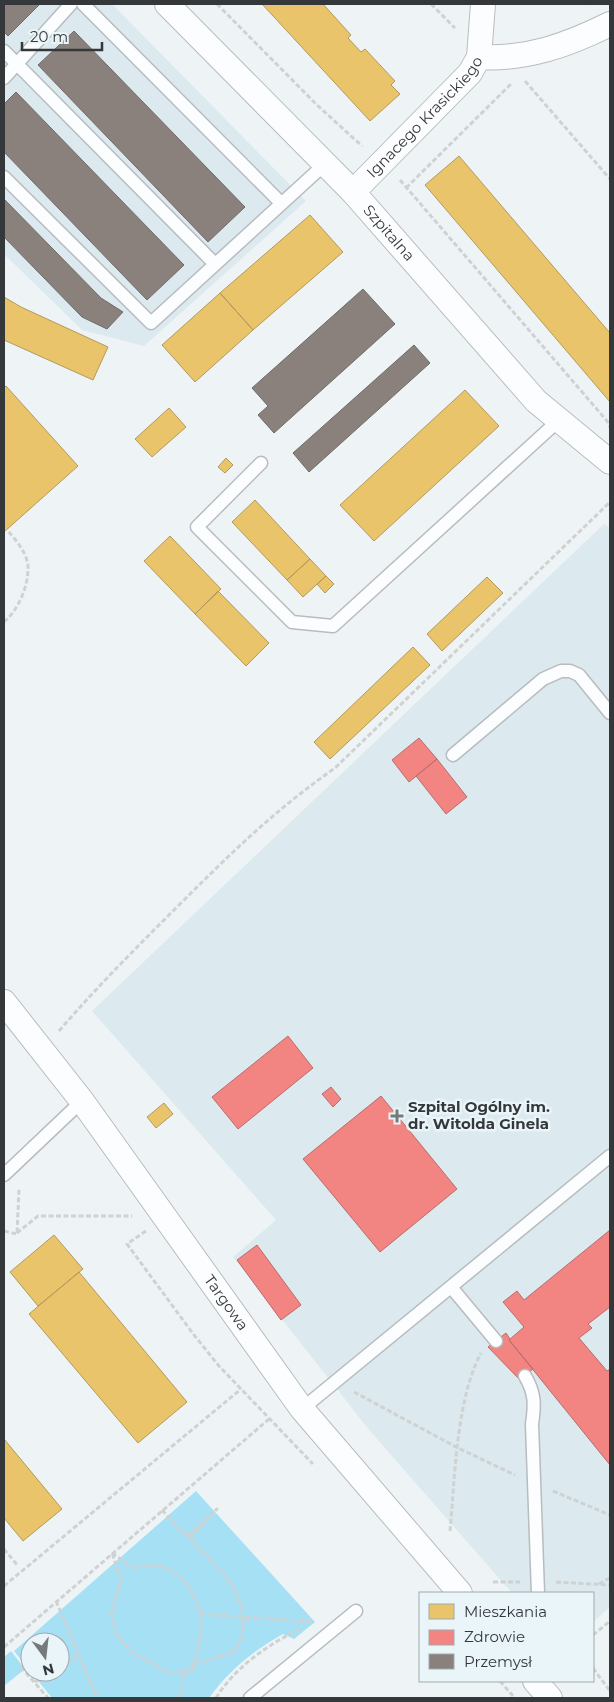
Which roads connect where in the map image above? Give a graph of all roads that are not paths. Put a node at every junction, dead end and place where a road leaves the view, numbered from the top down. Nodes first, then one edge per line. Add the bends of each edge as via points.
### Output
1 (71, 4) edge
2 (83, 4) edge
3 (167, 4) edge
4 (483, 4) edge
5 (610, 24) edge
6 (4, 51) edge
7 (479, 57) junction
8 (17, 64) junction
9 (4, 78) edge
10 (325, 164) junction
11 (4, 176) edge
12 (352, 192) junction
13 (281, 203) junction
14 (215, 264) junction
15 (558, 421) junction
16 (610, 462) edge
17 (261, 463) dead end
18 (610, 713) edge
19 (453, 755) dead end
20 (4, 1002) edge
21 (82, 1101) junction
22 (610, 1156) edge
23 (4, 1175) edge
24 (451, 1287) junction
25 (494, 1337) road end
26 (526, 1376) dead end
27 (302, 1409) junction
28 (459, 1592) edge
29 (538, 1592) edge
30 (356, 1611) dead end
31 (536, 1682) edge
32 (250, 1698) edge
33 (550, 1698) edge

1 - 8 lane
2 - 13 lane
3 - 10 street, Szpitalna
4 - 7 street, Ignacego Krasickiego
5 - 7 street via 548,50 517,57
6 - 8 lane
7 - 12 street, Ignacego Krasickiego via 470,74 454,92
8 - 9 lane
8 - 14 lane
10 - 12 street, Szpitalna
10 - 13 lane
11 - 14 lane via 151,323
12 - 15 street, Szpitalna via 536,401
13 - 14 lane
15 - 16 street, Szpitalna
15 - 17 lane via 333,626 292,622 197,527
18 - 19 lane via 579,674 561,670 543,679
20 - 21 street, Targowa
21 - 23 lane
21 - 27 street, Targowa
22 - 24 lane
24 - 25 lane
24 - 27 lane
26 - 29 lane via 534,1392 535,1407 532,1424
27 - 28 street, Targowa
30 - 32 lane
31 - 33 street

